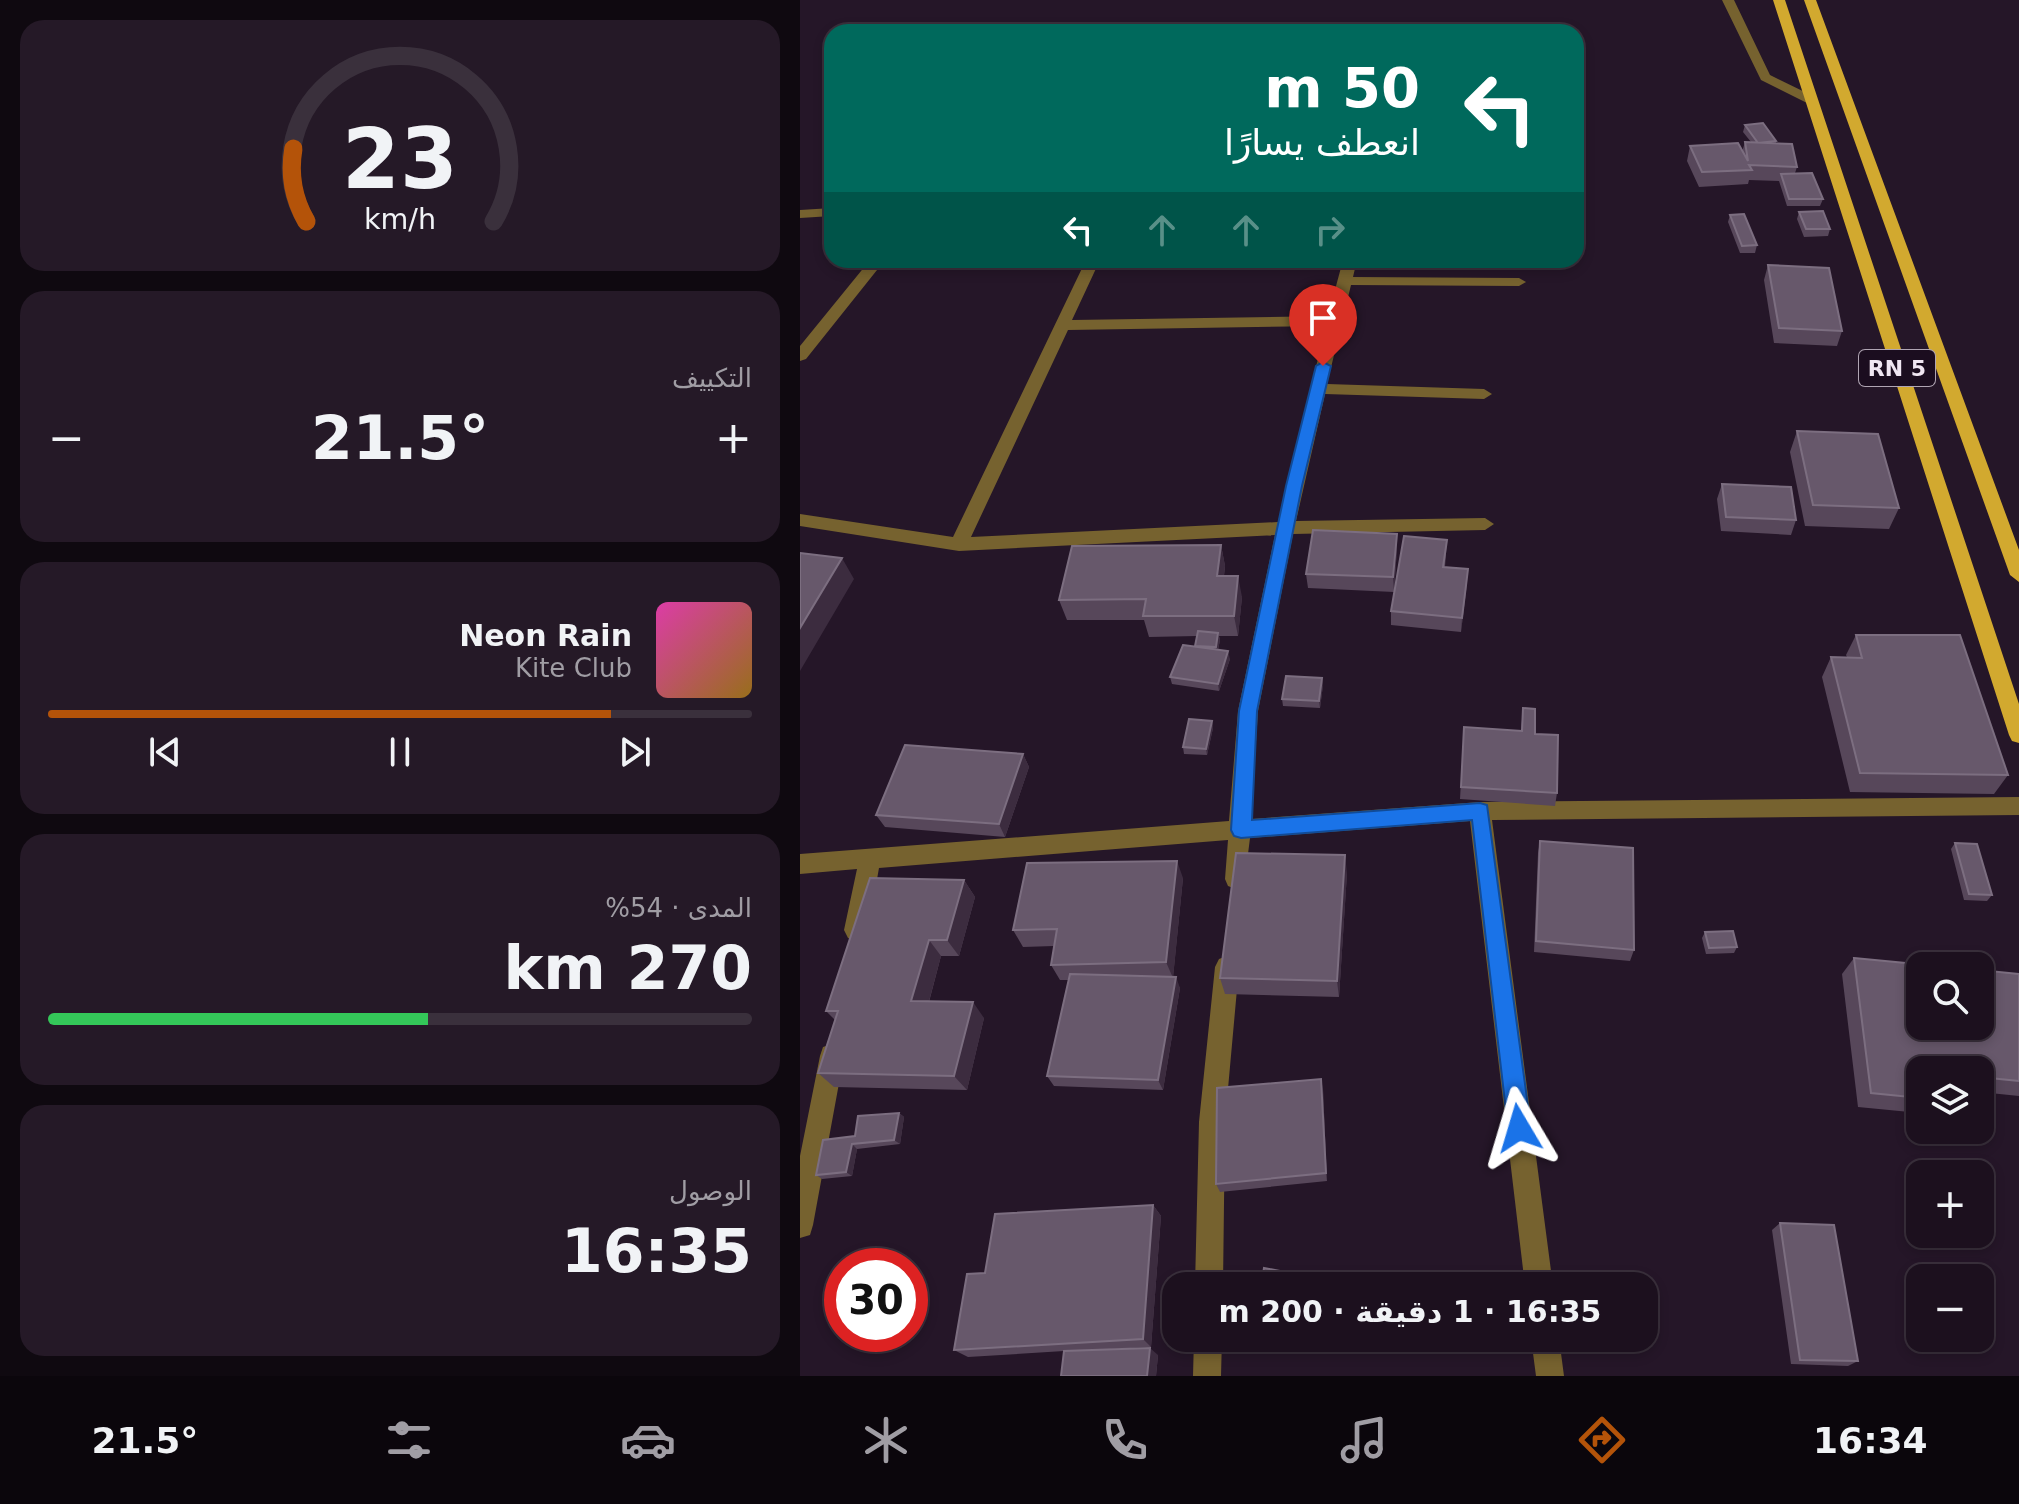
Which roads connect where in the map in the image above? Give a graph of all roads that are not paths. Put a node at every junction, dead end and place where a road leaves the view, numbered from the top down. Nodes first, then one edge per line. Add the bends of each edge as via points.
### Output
1 (1728, 0) edge
2 (1779, 0) edge
3 (1810, 0) edge
4 (1811, 100) junction
5 (824, 212) edge
6 (800, 214) edge
7 (872, 268) edge
8 (1089, 268) edge
9 (1348, 268) edge
10 (1345, 281) junction
11 (1519, 282) dead end
12 (1335, 321) junction
13 (1062, 325) junction
14 (800, 356) edge
15 (1318, 389) junction
16 (1484, 394) dead end
17 (800, 520) edge
18 (1485, 524) dead end
19 (1286, 528) junction
20 (959, 544) junction
21 (2019, 575) edge
22 (2019, 735) edge
23 (2019, 806) edge
24 (1480, 811) junction
25 (1241, 830) junction
26 (870, 858) junction
27 (800, 864) edge
28 (1233, 906) edge
29 (853, 950) edge
30 (1229, 953) edge
31 (838, 1026) edge
32 (800, 1225) edge
33 (1209, 1272) edge
34 (1537, 1272) edge
35 (1208, 1352) edge
36 (1547, 1352) edge
37 (1207, 1376) edge
38 (1550, 1376) edge

1 - 4 street via 1765,77
2 - 4 main road, RN 5
3 - 21 main road, RN 5
4 - 22 main road, RN 5
5 - 6 street
7 - 14 street
8 - 13 street
9 - 10 street
10 - 11 street
10 - 12 street
12 - 13 street
12 - 15 street
13 - 20 street
15 - 16 street
15 - 19 street
17 - 20 street
18 - 19 street
19 - 20 street
19 - 25 street via 1248,711
23 - 24 street
24 - 25 street
24 - 34 street
25 - 26 street
25 - 28 street
26 - 27 street
26 - 29 street
30 - 33 street via 1212,1122
31 - 32 street
35 - 37 street
36 - 38 street

